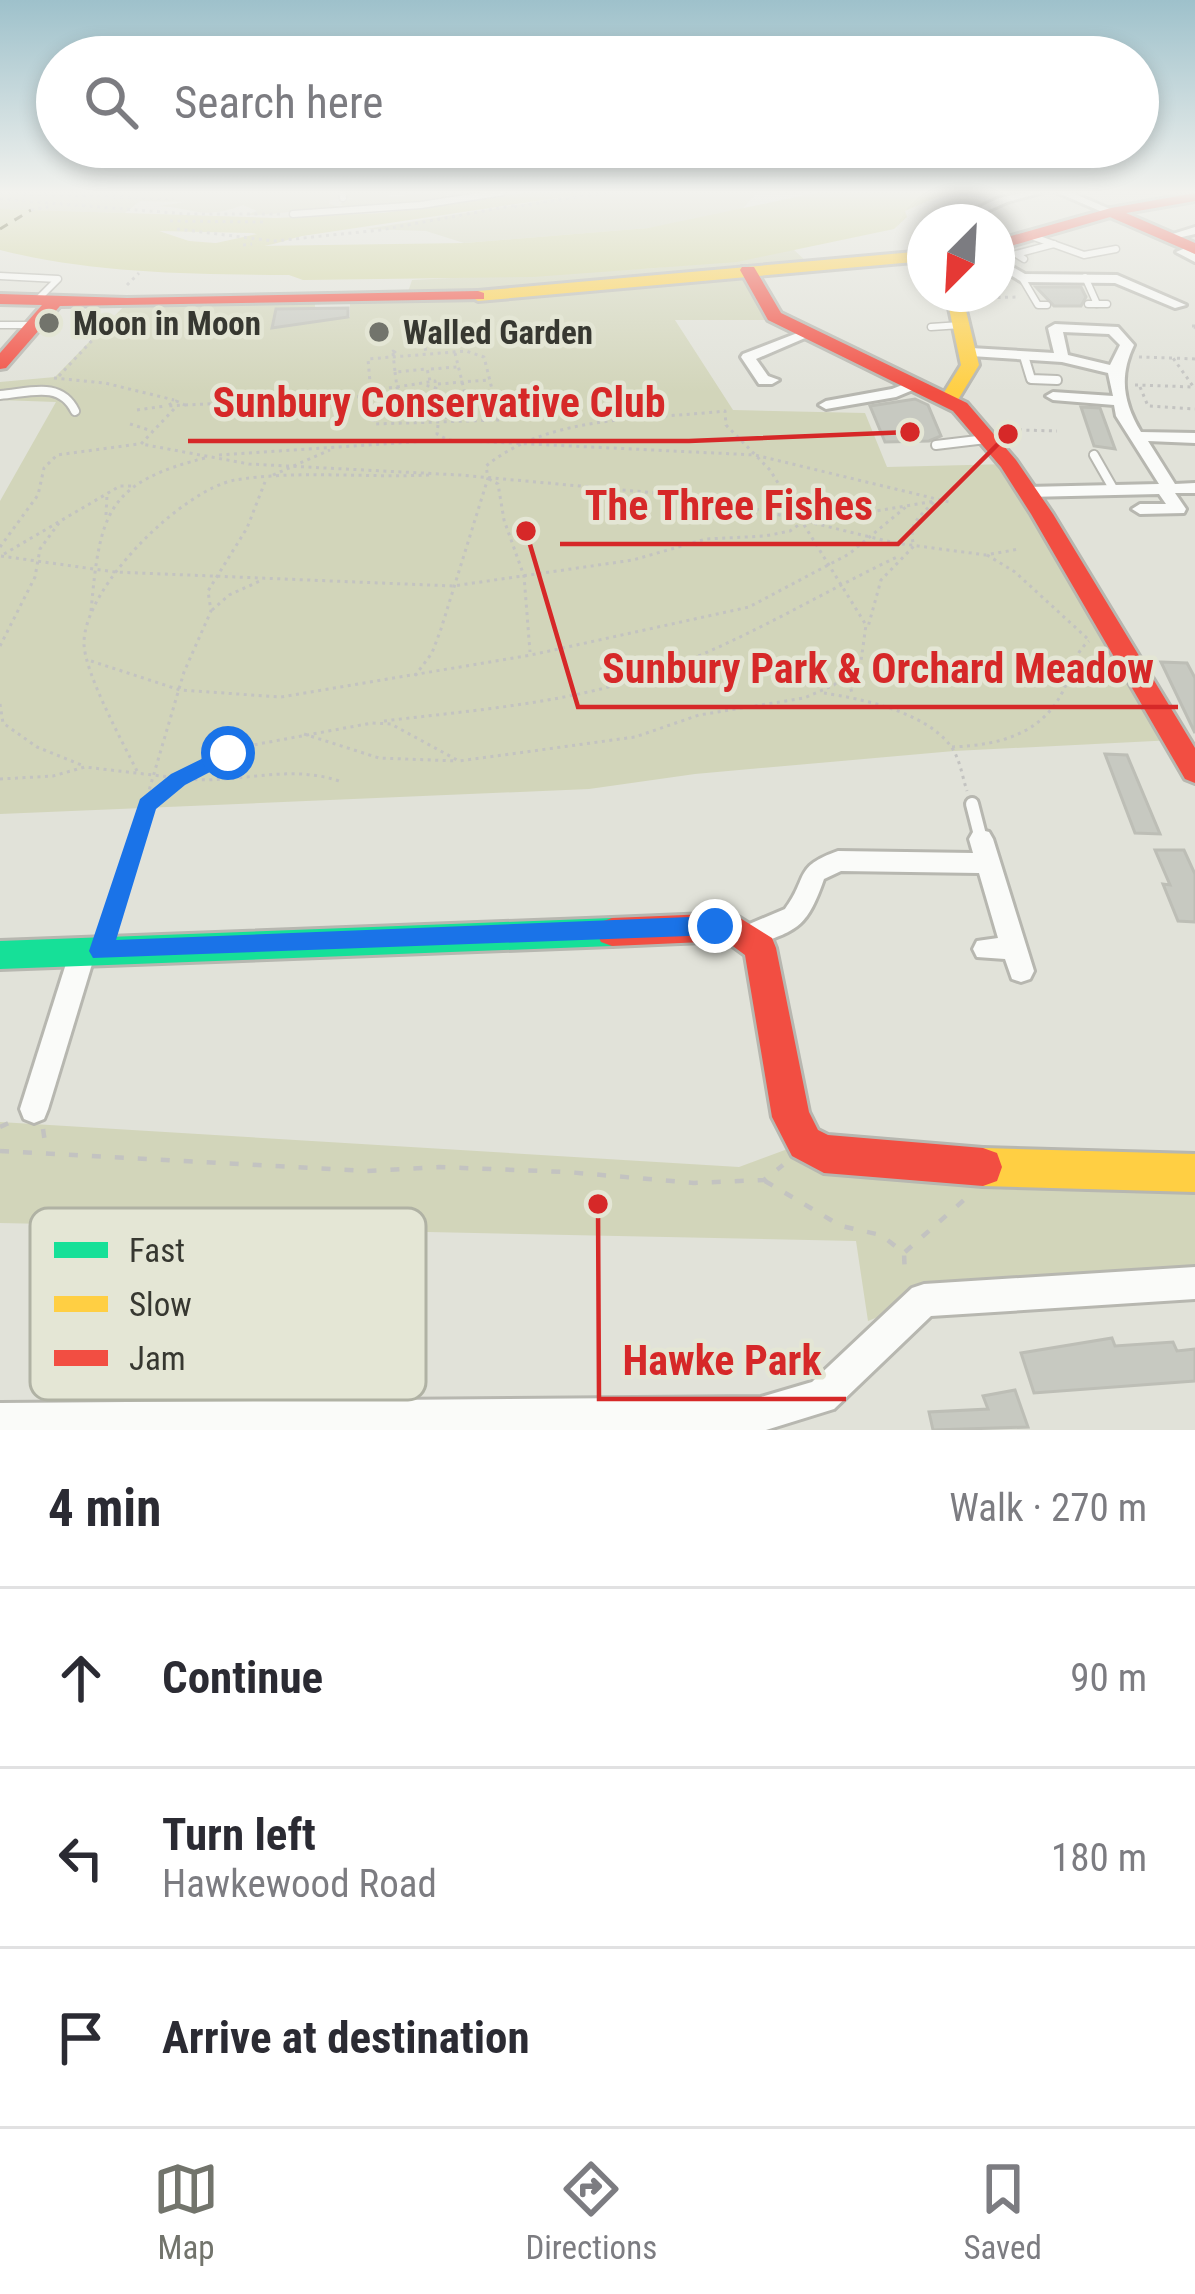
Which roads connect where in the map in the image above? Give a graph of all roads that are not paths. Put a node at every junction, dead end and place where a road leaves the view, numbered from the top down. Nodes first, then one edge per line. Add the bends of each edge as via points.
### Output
1 (890, 259) edge
2 (748, 270) junction
3 (0, 275) edge
4 (1017, 275) joint
5 (1085, 277) junction
6 (0, 299) edge
7 (1097, 304) dead end
8 (1180, 304) dead end
9 (1047, 305) dead end
10 (42, 309) junction
11 (960, 317) edge
12 (0, 325) edge
13 (931, 327) dead end
14 (805, 335) junction
15 (1024, 356) junction
16 (1062, 358) junction
17 (0, 364) edge
18 (1120, 370) junction
19 (740, 383) dead end
20 (915, 384) junction
21 (1055, 388) joint
22 (0, 395) edge
23 (949, 399) junction
24 (1122, 401) junction
25 (826, 405) dead end
26 (75, 411) dead end
27 (990, 432) junction
28 (1137, 436) junction
29 (1195, 438) edge
30 (936, 445) dead end
31 (1094, 455) dead end
32 (1195, 488) edge
33 (1167, 489) junction
34 (1114, 490) junction
35 (1027, 492) junction
36 (1140, 508) dead end
37 (1187, 510) edge
38 (1195, 772) edge
39 (972, 804) road end
40 (984, 851) junction
41 (749, 936) junction
42 (986, 949) dead end
43 (92, 951) junction
44 (0, 955) edge
45 (34, 1109) dead end
46 (1195, 1173) edge
47 (1195, 1283) edge
48 (0, 1420) edge
49 (762, 1422) edge

1 - 2 street
2 - 10 street via 371,303
2 - 14 street via 774,316
3 - 10 lane via 58,278
4 - 5 street
4 - 9 lane via 1038,305
5 - 7 lane
5 - 8 street via 1135,284
6 - 10 street
10 - 12 lane
10 - 17 street
11 - 13 lane
11 - 15 street
11 - 23 street via 965,378
14 - 19 street via 748,357 768,381
14 - 20 street
15 - 16 street
15 - 21 lane via 1031,379
16 - 18 street
16 - 18 street via 1054,328 1101,326 1127,345
18 - 24 street
20 - 23 street
20 - 25 street
21 - 24 street
22 - 26 lane via 62,391
23 - 27 street
24 - 28 street
27 - 30 lane
27 - 35 street
28 - 29 street
28 - 33 street
31 - 34 lane
32 - 33 street
33 - 34 street
33 - 37 street
34 - 35 street
35 - 38 street
36 - 37 street
39 - 40 lane
40 - 41 street via 838,861 814,873 804,910
40 - 42 street via 1018,959
41 - 43 street via 715,926
41 - 46 street via 760,948 791,1117 805,1142 824,1154
43 - 44 street
43 - 45 street
47 - 49 street via 924,1300 822,1397
48 - 49 street

